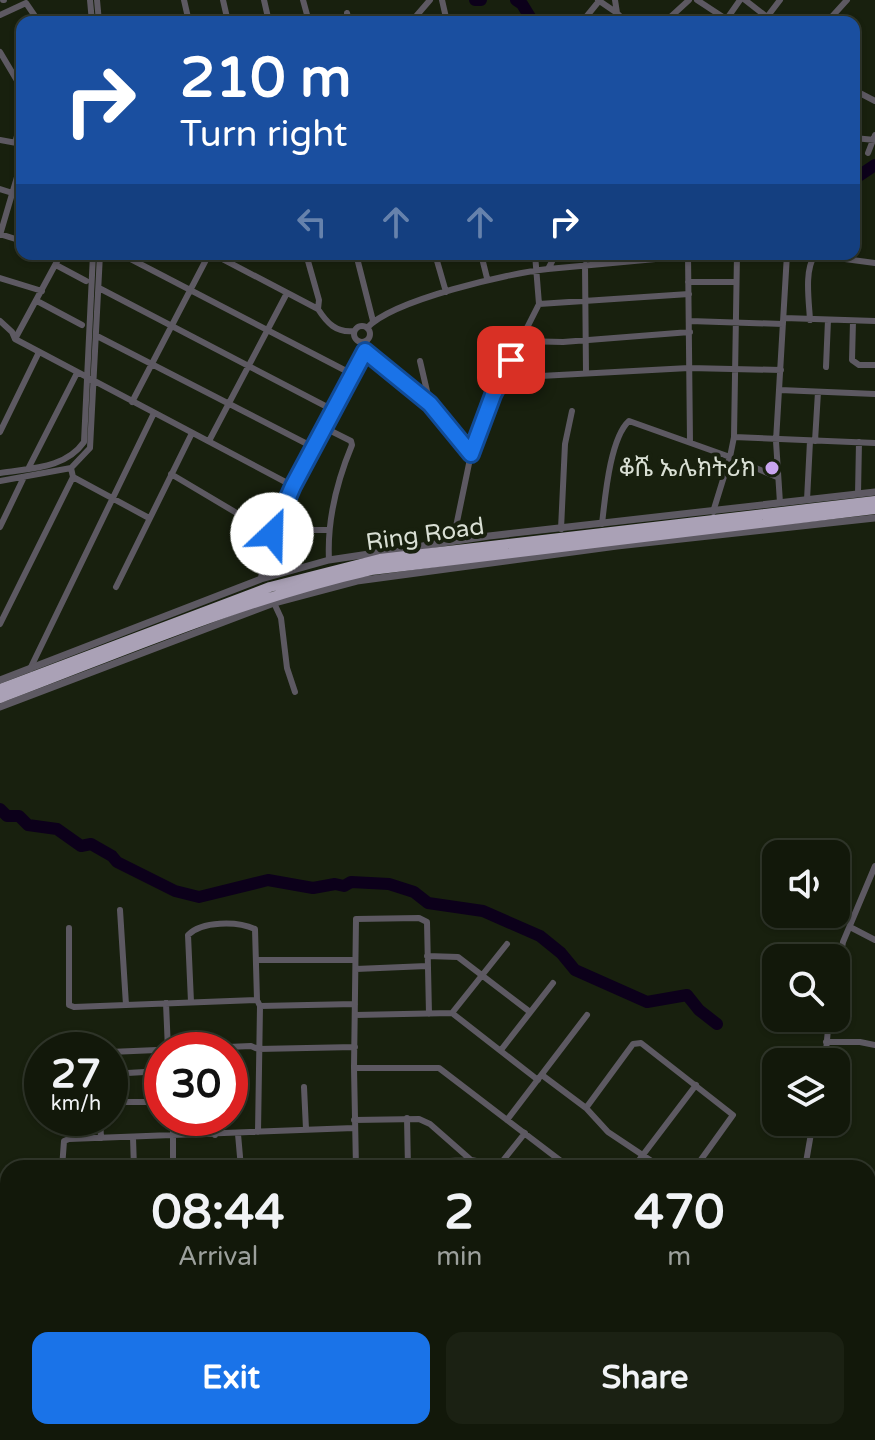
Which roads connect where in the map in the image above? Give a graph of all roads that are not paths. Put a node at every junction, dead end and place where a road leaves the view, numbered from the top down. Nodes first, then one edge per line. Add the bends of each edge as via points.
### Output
1 (3, 0) edge
2 (430, 0) edge
3 (598, 0) edge
4 (615, 0) edge
5 (689, 0) edge
6 (697, 0) edge
7 (742, 0) edge
8 (847, 0) edge
9 (9, 9) junction
10 (347, 13) dead end
11 (617, 13) junction
12 (0, 15) edge
13 (35, 16) edge
14 (348, 16) edge
15 (416, 16) edge
16 (620, 16) edge
17 (672, 16) edge
18 (719, 16) edge
19 (730, 16) edge
20 (763, 16) edge
21 (832, 16) edge
22 (0, 52) edge
23 (16, 79) edge
24 (874, 138) edge
25 (868, 153) dead end
26 (16, 179) edge
27 (0, 189) edge
28 (12, 192) junction
29 (16, 194) edge
30 (0, 234) edge
31 (58, 260) edge
32 (93, 260) edge
33 (100, 260) edge
34 (133, 260) edge
35 (208, 260) edge
36 (223, 260) edge
37 (308, 260) edge
38 (357, 260) edge
39 (438, 260) edge
40 (482, 260) edge
41 (536, 260) edge
42 (553, 260) edge
43 (636, 260) edge
44 (688, 260) edge
45 (737, 260) edge
46 (787, 260) edge
47 (812, 260) edge
48 (854, 260) edge
49 (875, 263) edge
50 (56, 265) junction
51 (585, 265) junction
52 (548, 269) junction
53 (538, 270) junction
54 (0, 278) edge
55 (487, 278) junction
56 (86, 281) dead end
57 (688, 282) junction
58 (736, 282) junction
59 (99, 288) junction
60 (193, 289) junction
61 (42, 291) junction
62 (446, 292) junction
63 (287, 293) junction
64 (689, 294) junction
65 (37, 301) junction
66 (587, 302) junction
67 (539, 304) junction
68 (318, 309) junction
69 (810, 320) junction
70 (828, 320) junction
71 (373, 321) junction
72 (690, 321) junction
73 (784, 321) junction
74 (853, 321) junction
75 (875, 321) edge
76 (737, 322) junction
77 (3, 323) edge
78 (82, 325) dead end
79 (172, 326) junction
80 (367, 328) junction
81 (354, 331) junction
82 (267, 332) junction
83 (690, 332) junction
84 (0, 335) edge
85 (97, 336) junction
86 (15, 339) junction
87 (587, 339) junction
88 (520, 341) junction
89 (362, 343) junction
90 (365, 351) junction
91 (39, 352) junction
92 (420, 361) dead end
93 (154, 363) junction
94 (875, 365) edge
95 (248, 366) junction
96 (826, 367) dead end
97 (689, 368) junction
98 (736, 368) junction
99 (781, 370) junction
100 (77, 373) junction
101 (586, 373) junction
102 (354, 375) junction
103 (502, 378) junction
104 (92, 380) junction
105 (780, 390) junction
106 (818, 392) junction
107 (875, 394) edge
108 (132, 402) junction
109 (229, 402) junction
110 (430, 404) junction
111 (333, 410) junction
112 (572, 411) dead end
113 (154, 413) junction
114 (325, 428) junction
115 (0, 432) edge
116 (192, 433) junction
117 (734, 437) junction
118 (209, 441) junction
119 (776, 441) junction
120 (812, 441) junction
121 (690, 442) junction
122 (859, 442) junction
123 (875, 443) edge
124 (313, 447) junction
125 (471, 454) junction
126 (730, 457) junction
127 (71, 468) junction
128 (28, 469) junction
129 (0, 473) edge
130 (171, 474) junction
131 (24, 477) junction
132 (73, 477) junction
133 (777, 477) junction
134 (0, 481) edge
135 (293, 486) junction
136 (875, 492) edge
137 (858, 494) junction
138 (111, 499) junction
139 (807, 500) junction
140 (875, 501) edge
141 (780, 503) junction
142 (875, 509) edge
143 (713, 512) junction
144 (149, 518) junction
145 (875, 518) edge
146 (276, 523) junction
147 (602, 524) junction
148 (0, 527) edge
149 (561, 529) junction
150 (327, 530) junction
151 (272, 534) junction
152 (453, 541) junction
153 (329, 560) junction
154 (261, 579) junction
155 (116, 587) dead end
156 (274, 603) junction
157 (0, 624) edge
158 (30, 669) junction
159 (0, 680) edge
160 (0, 689) edge
161 (295, 692) dead end
162 (0, 698) edge
163 (0, 707) edge
164 (875, 866) edge
165 (120, 910) dead end
166 (850, 927) joint
167 (69, 928) dead end
168 (875, 940) edge
169 (507, 944) dead end
170 (427, 956) junction
171 (257, 960) junction
172 (355, 960) junction
173 (427, 966) junction
174 (356, 969) junction
175 (483, 975) junction
176 (553, 983) dead end
177 (191, 1002) junction
178 (166, 1003) junction
179 (259, 1003) junction
180 (355, 1004) junction
181 (126, 1005) junction
182 (530, 1012) junction
183 (452, 1013) junction
184 (429, 1014) junction
185 (355, 1015) junction
186 (587, 1015) dead end
187 (167, 1032) edge
188 (827, 1032) edge
189 (826, 1042) junction
190 (875, 1045) edge
191 (248, 1046) edge
192 (355, 1047) junction
193 (826, 1048) edge
194 (258, 1049) junction
195 (501, 1050) junction
196 (354, 1068) junction
197 (540, 1078) junction
198 (696, 1085) junction
199 (304, 1087) dead end
200 (586, 1108) junction
201 (407, 1118) junction
202 (507, 1120) junction
203 (354, 1124) junction
204 (306, 1129) junction
205 (258, 1132) junction
206 (248, 1133) edge
207 (525, 1133) junction
208 (194, 1136) edge
209 (238, 1136) edge
210 (811, 1136) edge
211 (173, 1137) junction
212 (101, 1138) joint
213 (133, 1138) junction
214 (644, 1155) junction
215 (63, 1160) edge
216 (134, 1160) edge
217 (173, 1160) edge
218 (240, 1160) edge
219 (356, 1160) edge
220 (408, 1160) edge
221 (471, 1160) edge
222 (502, 1160) edge
223 (560, 1160) edge
224 (640, 1160) edge
225 (651, 1160) edge
226 (701, 1160) edge
227 (806, 1160) edge

1 - 9 street
2 - 15 street
3 - 11 street
4 - 11 street
5 - 17 street
6 - 18 street
7 - 19 street
7 - 20 street
8 - 21 street
9 - 12 street
9 - 13 street via 26,3
10 - 14 street
11 - 16 street
22 - 23 street
24 - 25 street
26 - 28 street
27 - 28 street
28 - 29 street
28 - 30 street
31 - 50 street
32 - 104 street
33 - 59 street
34 - 60 street
35 - 60 street
36 - 63 street
37 - 68 street
38 - 71 street
39 - 62 street
40 - 55 street
41 - 53 street
42 - 52 street
43 - 51 street
44 - 57 street
45 - 58 street
46 - 73 street
47 - 69 street
48 - 49 street
50 - 56 street
50 - 61 street
51 - 52 street
51 - 66 street
52 - 53 street
53 - 55 street
53 - 67 street
54 - 61 street
55 - 62 street
57 - 58 street
57 - 64 street
58 - 76 street
59 - 79 street
59 - 85 street
60 - 79 street
60 - 82 street
61 - 65 street
62 - 71 street
63 - 68 street
63 - 82 street
64 - 66 street
64 - 72 street
65 - 78 street
65 - 86 street
66 - 67 street
66 - 87 street
67 - 88 street
68 - 81 street via 336,329
69 - 70 street
69 - 73 street
70 - 74 street
70 - 96 street
71 - 80 street
72 - 76 street
72 - 83 street
73 - 76 street
73 - 99 street
74 - 75 street
74 - 94 street via 852,360
76 - 98 street
77 - 84 street
77 - 86 street
79 - 93 street
79 - 95 street
80 - 81 street
80 - 89 street via 370,335
81 - 89 street
82 - 95 street
82 - 102 street
83 - 87 street
83 - 97 street
85 - 93 street
85 - 104 street
86 - 91 street
87 - 88 street
87 - 101 street
88 - 103 street
89 - 90 street
90 - 102 street
90 - 110 street
91 - 100 street
91 - 115 street
92 - 110 street
93 - 108 street
93 - 109 street
95 - 109 street
95 - 111 street
97 - 98 street
97 - 101 street
97 - 121 street
98 - 99 street
98 - 117 street
99 - 105 street
100 - 104 street
100 - 128 street
101 - 103 street
102 - 111 street
103 - 125 street
104 - 108 street
104 - 127 street via 92,444
104 - 128 street via 84,442 77,452 65,461
105 - 106 street
105 - 119 street
106 - 107 street
106 - 120 street
108 - 113 street
109 - 118 street
109 - 124 street
110 - 125 street
111 - 114 street
112 - 149 street
113 - 116 street
113 - 138 street
114 - 124 street
114 - 150 street via 352,445
116 - 118 street
116 - 130 street
117 - 119 street
117 - 126 street
118 - 135 street
119 - 120 street
119 - 133 street
120 - 122 street
120 - 139 street
121 - 126 street
121 - 147 street via 626,423 612,463
122 - 123 street
122 - 137 street
124 - 135 street
125 - 152 street
126 - 133 street
126 - 143 street
127 - 131 street
127 - 132 street
128 - 129 street
130 - 144 street
130 - 151 street
131 - 134 street
131 - 148 street
132 - 138 street
132 - 157 street
133 - 141 street
135 - 146 street
136 - 137 street
137 - 139 street
138 - 144 street
138 - 158 street
139 - 141 street
140 - 160 highway, Ring Road via 380,559 255,592
141 - 143 street
142 - 162 highway, Ring Road via 371,570 248,603
143 - 147 street
144 - 155 street
145 - 156 street via 405,573
146 - 150 street
146 - 151 street
147 - 149 street
149 - 152 street
150 - 153 street
151 - 154 street
152 - 153 street
153 - 154 street
154 - 158 street
156 - 161 street
156 - 163 street
158 - 159 street
164 - 166 street
165 - 181 street
166 - 168 street
167 - 181 street via 69,1005
169 - 175 street
170 - 172 street via 424,918 356,919
170 - 173 street
170 - 175 street via 458,957
171 - 172 street
171 - 177 street via 255,929 231,925 192,931
171 - 179 street
172 - 174 street
173 - 174 street
173 - 184 street
174 - 180 street
175 - 182 street
175 - 183 street
176 - 182 street
177 - 178 street
177 - 179 street
178 - 181 street
178 - 187 street
179 - 180 street
179 - 194 street
180 - 185 street
182 - 195 street
183 - 184 street
183 - 195 street
184 - 185 street
185 - 192 street
186 - 197 street
188 - 189 street
189 - 190 street
189 - 193 street
191 - 194 street
192 - 194 street
192 - 196 street
194 - 205 street
195 - 197 street
196 - 202 street via 439,1068
196 - 203 street
197 - 200 street
197 - 202 street
198 - 200 street via 635,1042
198 - 214 street
198 - 226 street via 733,1115
199 - 204 street
200 - 214 street via 608,1132
201 - 203 street
201 - 220 street
201 - 221 street via 430,1124
202 - 207 street
203 - 204 street
203 - 219 street
204 - 205 street
205 - 206 street
207 - 222 street
207 - 223 street
208 - 211 street
209 - 218 street
210 - 227 street
211 - 213 street
211 - 217 street
212 - 213 street
212 - 215 street via 64,1141
213 - 216 street
214 - 224 street
214 - 225 street

